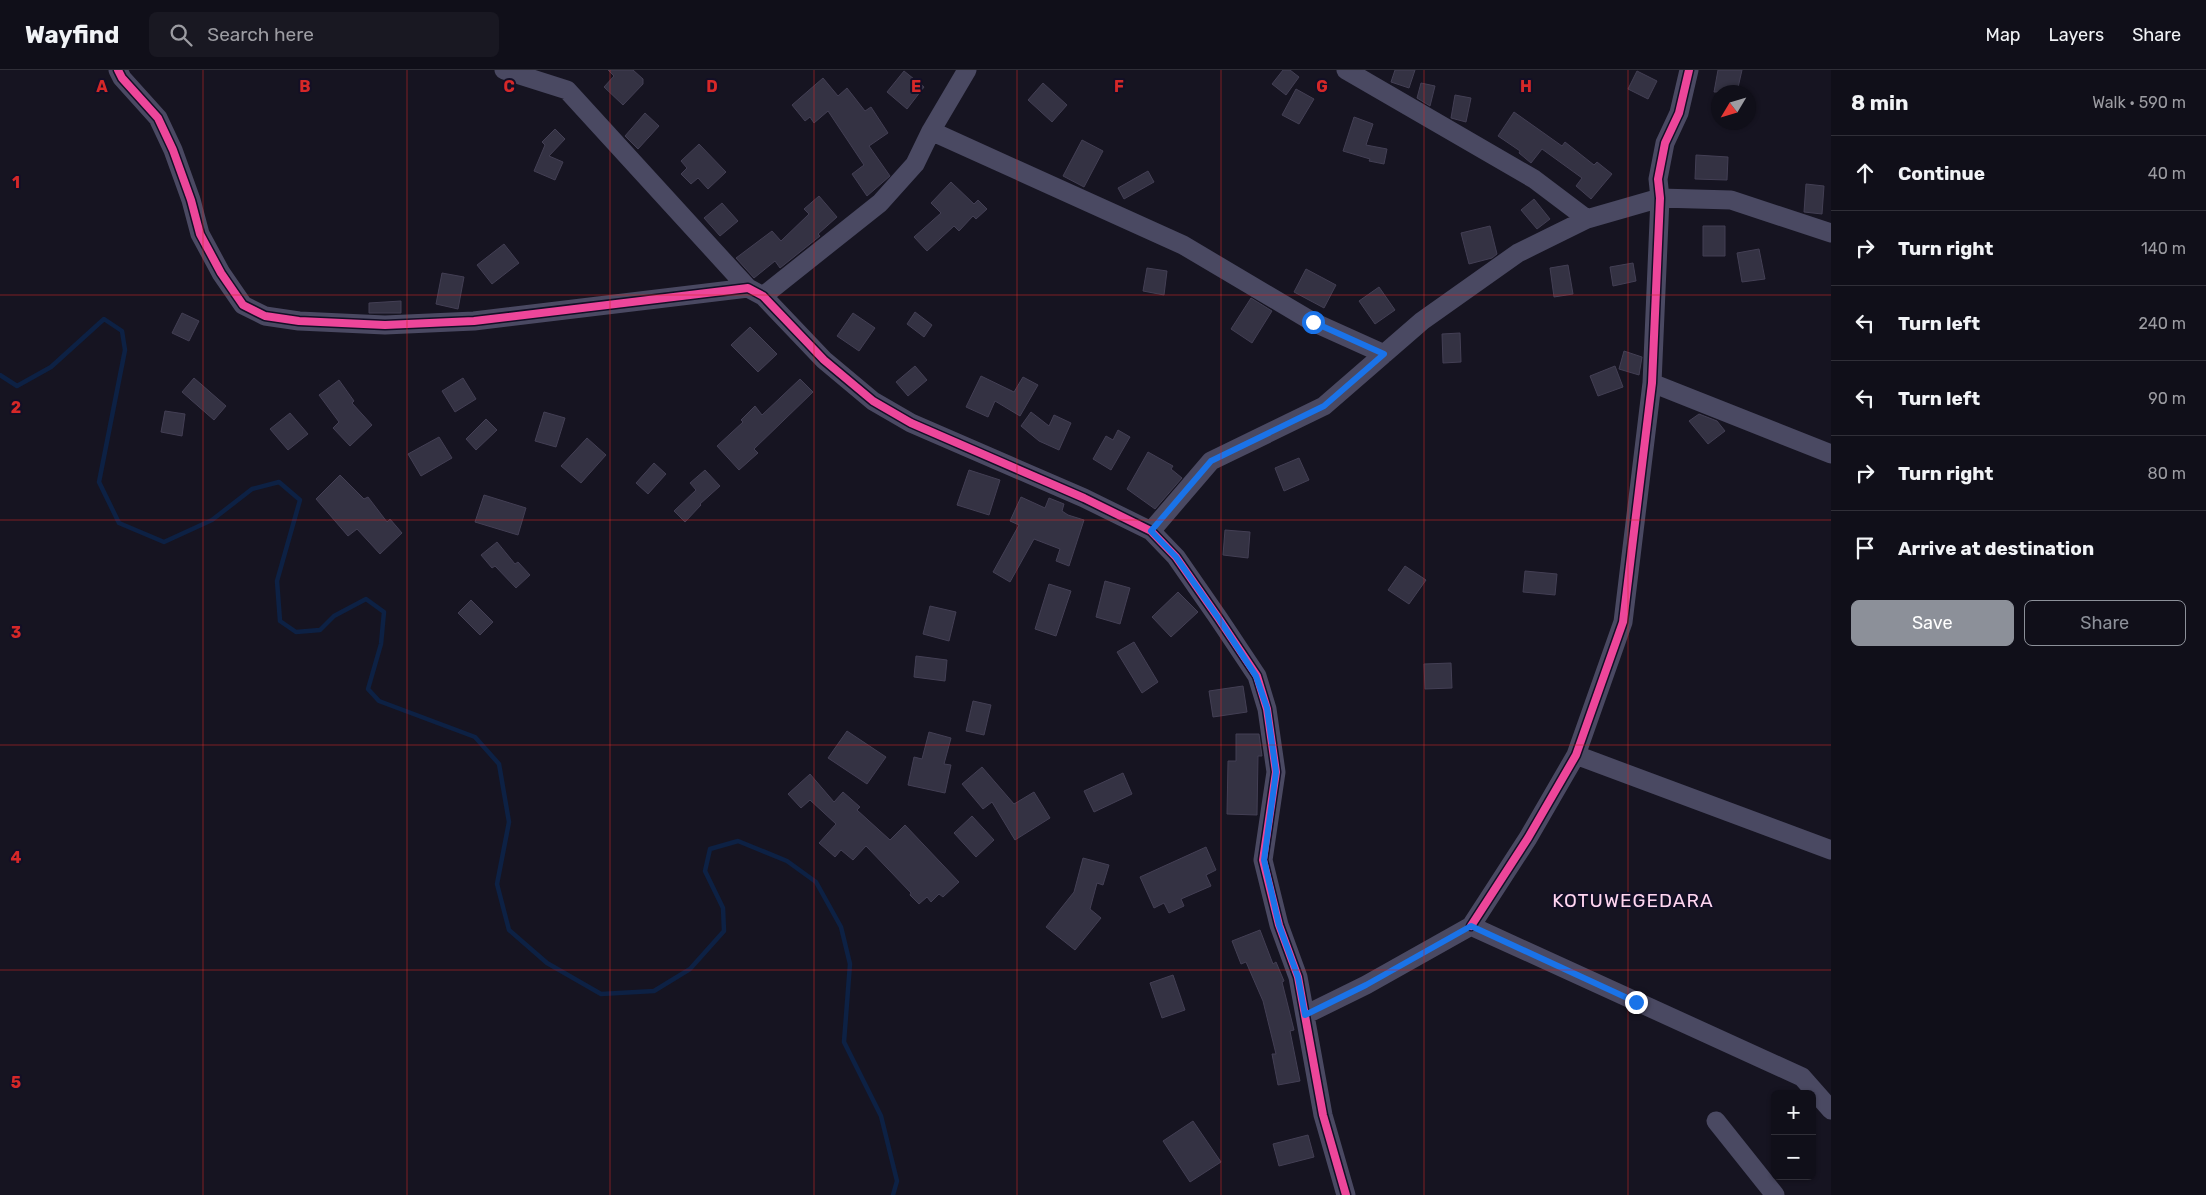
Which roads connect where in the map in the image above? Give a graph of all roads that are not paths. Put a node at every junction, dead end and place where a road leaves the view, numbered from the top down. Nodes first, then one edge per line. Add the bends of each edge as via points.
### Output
1 (118, 70) edge
2 (504, 70) edge
3 (967, 70) edge
4 (1346, 70) edge
5 (1689, 70) edge
6 (931, 131) junction
7 (1660, 198) junction
8 (1587, 219) junction
9 (1831, 232) edge
10 (755, 292) junction
11 (1384, 354) junction
12 (1652, 383) junction
13 (1831, 454) edge
14 (1151, 531) junction
15 (1576, 755) junction
16 (1831, 850) edge
17 (1471, 926) junction
18 (1305, 1015) junction
19 (1831, 1110) edge
20 (1716, 1121) dead end
21 (1346, 1195) edge
22 (1775, 1195) edge

1 - 10 street via 158,118 173,150 200,234 221,273 243,305 265,316 384,325 474,321
2 - 10 street via 567,90
3 - 6 street
4 - 8 street via 1534,179
5 - 7 street via 1679,113 1665,143 1658,179
6 - 10 street via 915,164 880,203
6 - 11 street via 1183,245 1313,322
7 - 8 street
7 - 9 street via 1731,200
7 - 12 street
8 - 11 street via 1518,253 1422,321
10 - 14 street via 824,360 873,401 911,423 1084,498
11 - 14 street via 1324,406 1211,461
12 - 13 street
12 - 15 street via 1623,622
14 - 18 street via 1176,557 1219,619 1256,676 1267,708 1276,772 1264,860 1279,925 1298,977
15 - 16 street
15 - 17 street via 1528,838
17 - 18 street
17 - 19 street via 1802,1076
18 - 21 street via 1323,1115
20 - 22 street

